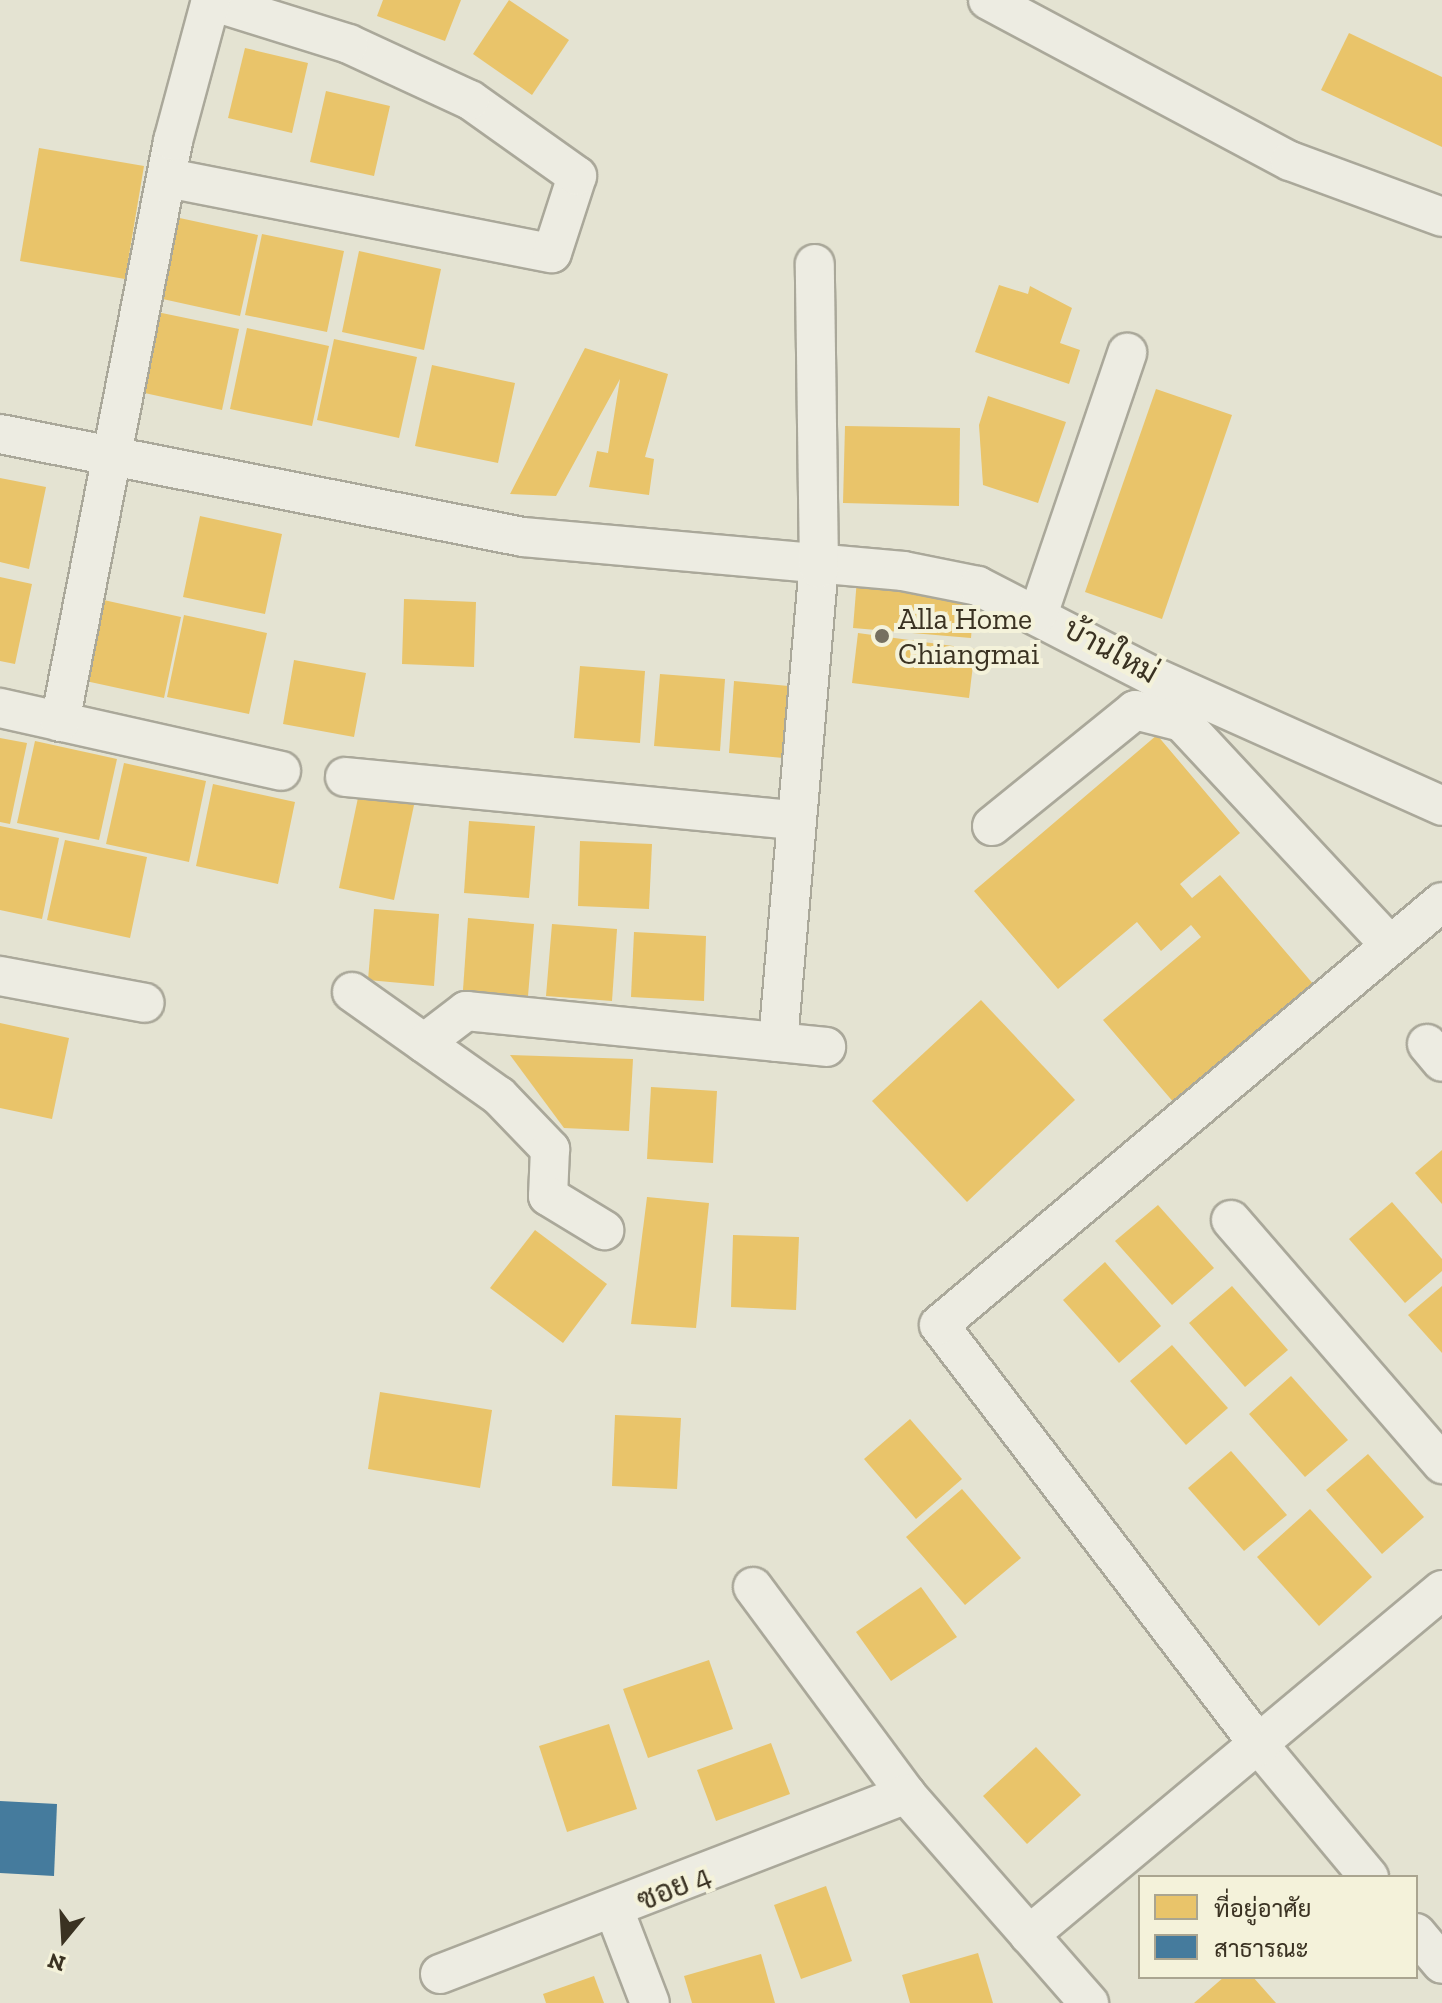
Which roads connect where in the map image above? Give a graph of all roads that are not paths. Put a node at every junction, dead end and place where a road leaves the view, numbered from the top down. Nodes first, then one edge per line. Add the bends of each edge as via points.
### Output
1 (988, 0) edge
2 (211, 1) edge
3 (168, 178) junction
4 (1442, 217) edge
5 (815, 264) dead end
6 (1127, 353) dead end
7 (0, 434) edge
8 (117, 455) junction
9 (819, 568) junction
10 (1039, 612) junction
11 (0, 708) edge
12 (60, 722) junction
13 (281, 771) dead end
14 (345, 777) dead end
15 (1442, 806) edge
16 (793, 820) junction
17 (992, 826) dead end
18 (1442, 902) edge
19 (1389, 944) junction
20 (0, 976) edge
21 (352, 992) dead end
22 (145, 1003) dead end
23 (778, 1042) junction
24 (424, 1043) junction
25 (826, 1047) dead end
26 (1231, 1220) dead end
27 (604, 1230) dead end
28 (1442, 1464) edge
29 (753, 1587) dead end
30 (1442, 1590) edge
31 (1260, 1746) junction
32 (906, 1794) junction
33 (1367, 1875) edge
34 (615, 1912) junction
35 (1029, 1935) junction
36 (1418, 1935) edge
37 (1442, 1964) edge
38 (440, 1974) dead end
39 (650, 2003) edge
40 (1089, 2003) edge

1 - 4 street via 1290,161
2 - 3 street
2 - 3 street via 349,44 470,100 577,176 552,253
3 - 8 street
5 - 9 street
6 - 10 street
7 - 8 street, บ้านใหม่
8 - 9 street, บ้านใหม่ via 523,537
8 - 12 street
9 - 10 street, บ้านใหม่ via 903,571 978,586
9 - 16 street
10 - 15 street, บ้านใหม่ via 1152,676
11 - 12 street
12 - 13 street
14 - 16 street
16 - 23 street
17 - 19 street via 1135,710 1182,722
18 - 19 street
19 - 31 street via 939,1325
20 - 22 street
21 - 24 street
23 - 24 street via 466,1011
23 - 25 street
24 - 27 street via 499,1096 540,1138 550,1149 548,1196
26 - 28 street
29 - 32 street
30 - 31 street
31 - 33 street
31 - 35 street
32 - 34 street, ซอย 4
32 - 35 street
34 - 38 street, ซอย 4
34 - 39 street
35 - 40 street
36 - 37 street

